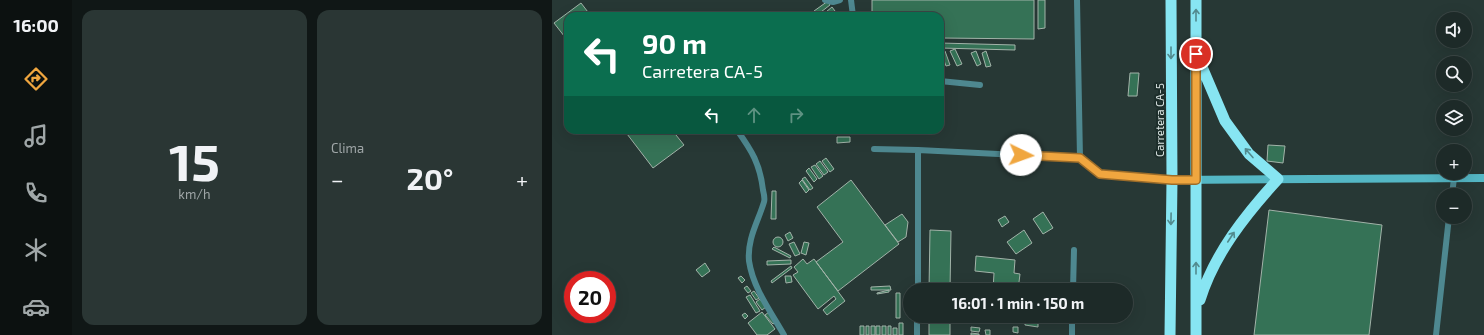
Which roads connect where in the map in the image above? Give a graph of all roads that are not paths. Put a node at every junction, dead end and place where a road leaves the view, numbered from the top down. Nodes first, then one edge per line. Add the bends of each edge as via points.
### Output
1 (825, 0) edge
2 (840, 0) edge
3 (850, 0) edge
4 (1077, 0) edge
5 (1171, 0) edge
6 (1196, 0) edge
7 (852, 12) edge
8 (1196, 54) junction
9 (944, 81) edge
10 (980, 85) dead end
11 (740, 134) edge
12 (874, 149) dead end
13 (918, 150) junction
14 (1080, 158) junction
15 (1436, 178) edge
16 (1472, 178) edge
17 (1484, 178) edge
18 (1278, 179) junction
19 (1172, 180) junction
20 (1196, 180) junction
21 (1448, 224) edge
22 (1074, 250) dead end
23 (918, 283) edge
24 (1073, 283) edge
25 (1196, 310) junction
26 (917, 323) edge
27 (1072, 323) edge
28 (784, 335) edge
29 (917, 335) edge
30 (1072, 335) edge
31 (1170, 335) edge
32 (1196, 335) edge
33 (1436, 335) edge

1 - 2 lane
3 - 7 lane
4 - 14 lane
5 -> 19 highway, Carretera CA-5
8 -> 6 highway
18 -> 8 highway via 1249,154 1226,121
8 - 20 highway
9 - 10 lane
11 - 28 lane via 753,153 762,178 765,200 751,236 749,259 752,275
12 - 13 lane
13 - 14 lane
13 - 23 lane
14 - 19 lane via 1100,174
15 - 18 main road
16 - 17 main road
18 - 20 main road
25 -> 18 highway via 1205,282 1231,238
19 - 20 main road
19 -> 31 highway, Carretera CA-5
25 -> 20 highway
21 - 33 lane
22 - 24 lane
25 - 32 highway
26 - 29 lane
27 - 30 lane

